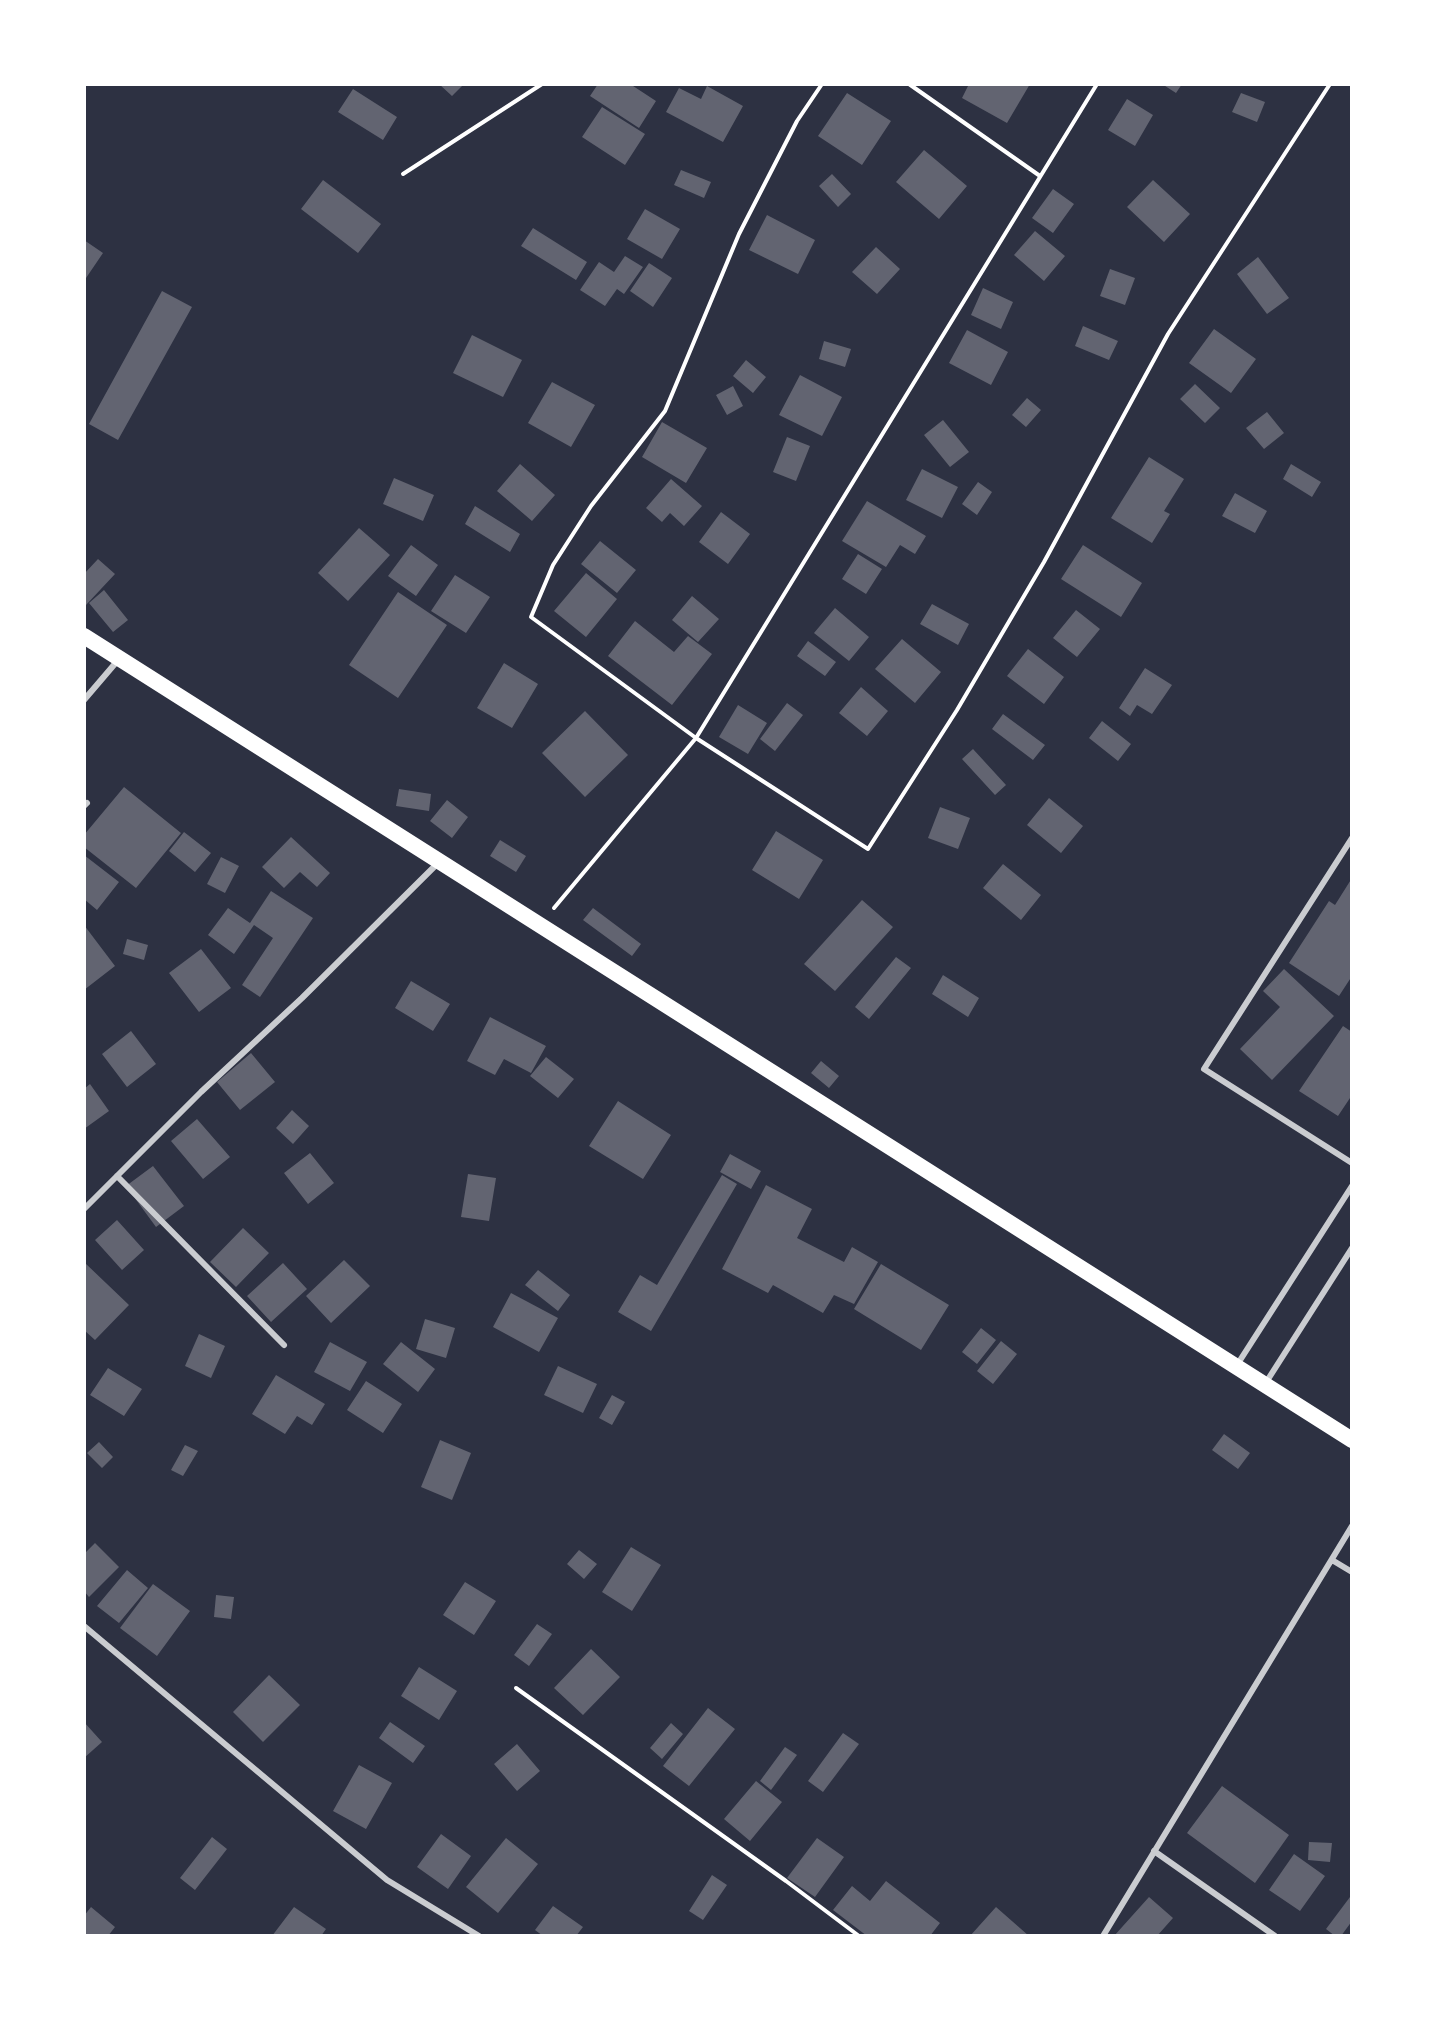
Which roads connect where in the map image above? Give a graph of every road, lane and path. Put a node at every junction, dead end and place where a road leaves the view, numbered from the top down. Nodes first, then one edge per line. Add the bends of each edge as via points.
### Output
1 (542, 84) edge
2 (822, 84) edge
3 (909, 84) edge
4 (1097, 84) edge
5 (1330, 84) edge
6 (403, 174) dead end
7 (1040, 176) junction
8 (84, 636) edge
9 (120, 658) junction
10 (84, 699) edge
11 (696, 738) junction
12 (1352, 838) edge
13 (440, 861) junction
14 (540, 925) junction
15 (1352, 1163) edge
16 (117, 1176) junction
17 (1352, 1186) edge
18 (84, 1209) edge
19 (1352, 1248) edge
20 (284, 1345) dead end
21 (1237, 1366) junction
22 (1265, 1384) junction
23 (1352, 1440) edge
24 (1352, 1526) edge
25 (1332, 1560) junction
26 (1352, 1572) edge
27 (84, 1626) edge
28 (516, 1688) dead end
29 (1154, 1851) junction
30 (479, 1936) edge
31 (859, 1936) edge
32 (1103, 1936) edge
33 (1275, 1936) edge

1 - 6 path
2 - 11 path via 797,121 740,234 665,411 591,506 553,565 531,617
3 - 7 path
4 - 7 path
5 - 11 path via 1168,334 1044,562 957,710 868,849
7 - 11 path
8 - 9 highway
9 - 10 street
9 - 13 highway
11 - 14 path
12 - 15 street via 1204,1069
13 - 14 highway
13 - 16 street
14 - 21 highway
16 - 18 street
16 - 20 street
17 - 21 street
19 - 22 street
21 - 22 highway
22 - 23 highway
24 - 25 street
25 - 26 street
25 - 29 street
27 - 30 street via 387,1880
28 - 31 path
29 - 32 street
29 - 33 street

